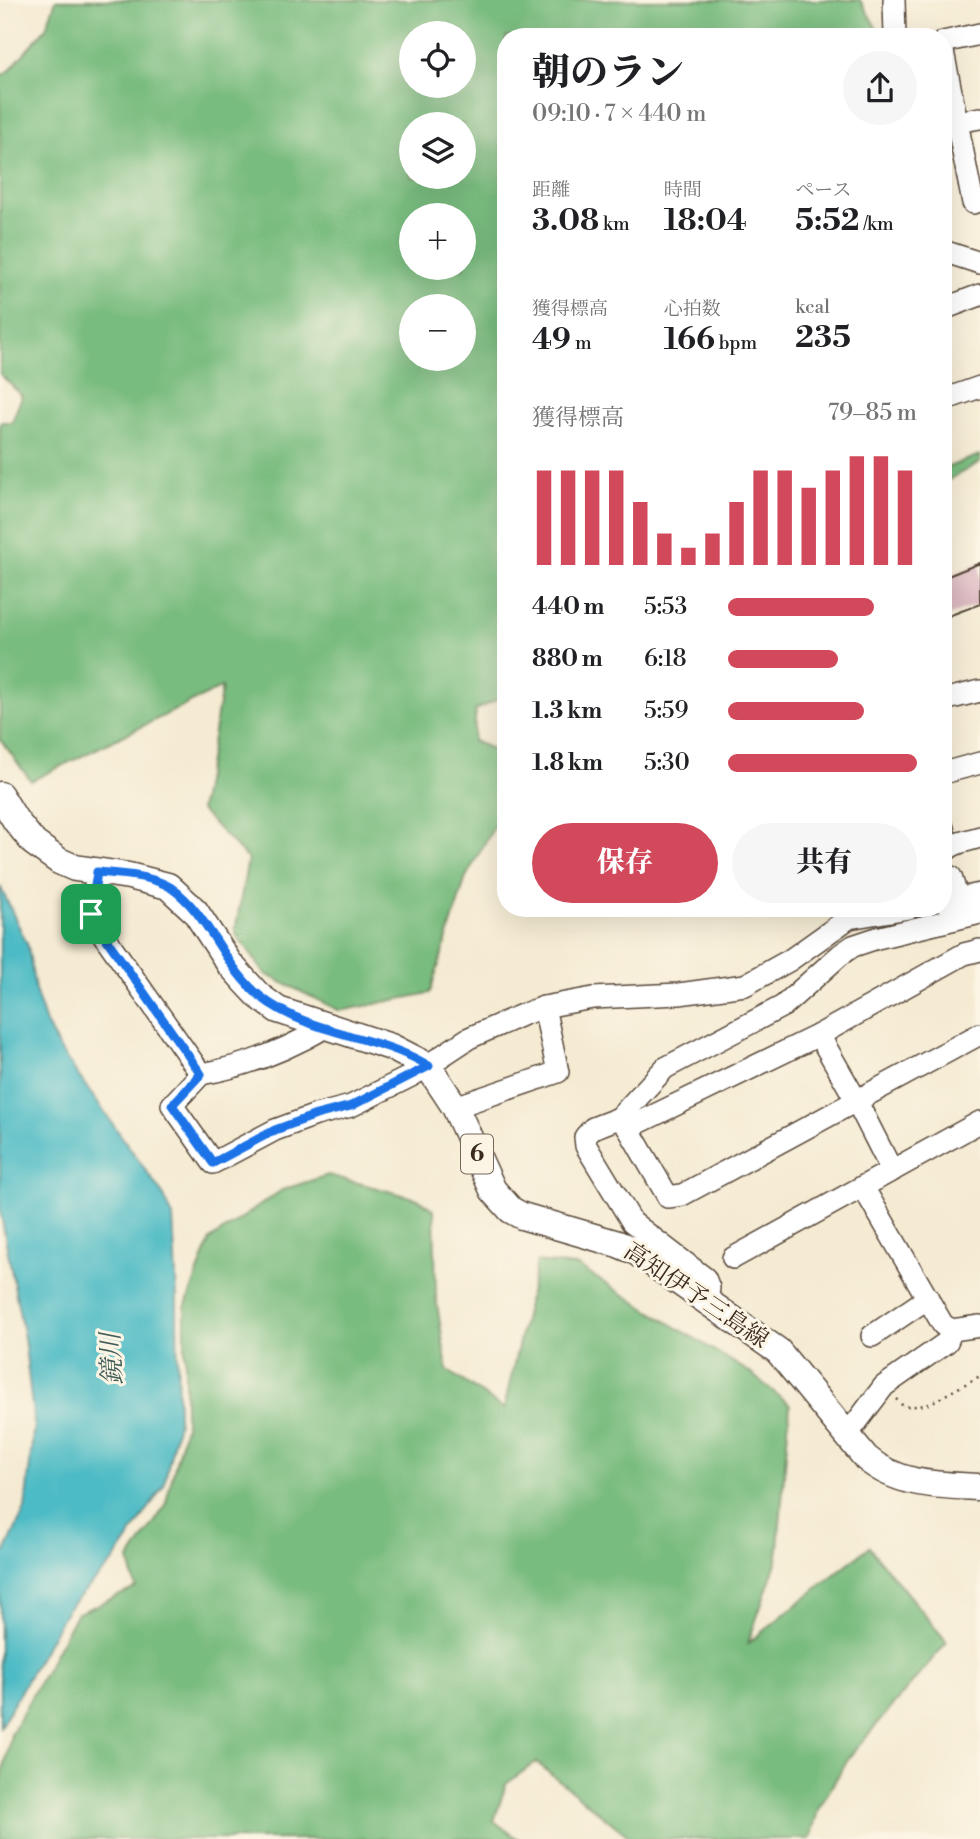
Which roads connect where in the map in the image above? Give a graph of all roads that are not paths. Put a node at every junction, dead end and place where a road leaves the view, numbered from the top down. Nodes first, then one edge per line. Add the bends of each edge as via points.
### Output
1 (894, 0) edge
2 (895, 28) edge
3 (980, 34) edge
4 (952, 40) edge
5 (952, 97) edge
6 (980, 118) edge
7 (957, 122) junction
8 (980, 201) edge
9 (952, 254) edge
10 (980, 262) edge
11 (980, 295) edge
12 (952, 306) edge
13 (980, 387) edge
14 (952, 397) edge
15 (980, 691) edge
16 (952, 698) edge
17 (980, 763) edge
18 (952, 771) edge
19 (0, 794) edge
20 (980, 837) edge
21 (952, 847) edge
22 (97, 872) junction
23 (980, 894) edge
24 (952, 900) edge
25 (980, 913) edge
26 (855, 917) edge
27 (980, 950) edge
28 (544, 1007) junction
29 (326, 1027) junction
30 (980, 1034) edge
31 (819, 1035) junction
32 (429, 1066) junction
33 (201, 1074) junction
34 (856, 1100) junction
35 (455, 1107) junction
36 (980, 1122) edge
37 (623, 1123) junction
38 (892, 1171) junction
39 (863, 1187) junction
40 (733, 1258) dead end
41 (928, 1298) junction
42 (707, 1300) junction
43 (980, 1326) edge
44 (952, 1329) junction
45 (872, 1335) dead end
46 (847, 1435) junction
47 (980, 1487) edge

1 - 2 street
3 - 4 street
5 - 7 street
6 - 7 street
7 - 8 street via 973,203
9 - 10 street
11 - 12 street
13 - 14 street
15 - 16 street
17 - 18 street
19 - 22 main road via 16,821 45,853 75,868
20 - 21 street
22 - 29 main road via 168,886 195,912 259,996 278,1010
22 - 33 street via 93,920
23 - 24 street
25 - 37 street via 853,946 783,1006 665,1068
26 - 28 street via 746,985 593,998
27 - 31 street via 964,954
28 - 32 street via 469,1038
28 - 35 street via 558,1072
29 - 32 main road via 391,1047
29 - 33 street via 228,1070
30 - 34 street
31 - 34 street
31 - 37 street
32 - 33 street via 351,1106 275,1130 213,1163 172,1105
32 - 35 main road, 高知伊予三島線 / 6
34 - 37 street via 682,1195 668,1197
34 - 38 street
35 - 42 main road, 高知伊予三島線 / 6 via 493,1190 511,1210 635,1251
36 - 38 street
37 - 42 street via 593,1128 585,1137 586,1146 632,1222 705,1278
38 - 39 street
39 - 40 street
39 - 41 street
41 - 44 street via 943,1325
41 - 45 street
42 - 46 main road, 高知伊予三島線 / 6 via 778,1351
43 - 44 street
44 - 46 street via 947,1342 884,1386
46 - 47 main road, 高知伊予三島線 / 6 via 866,1458 895,1477

